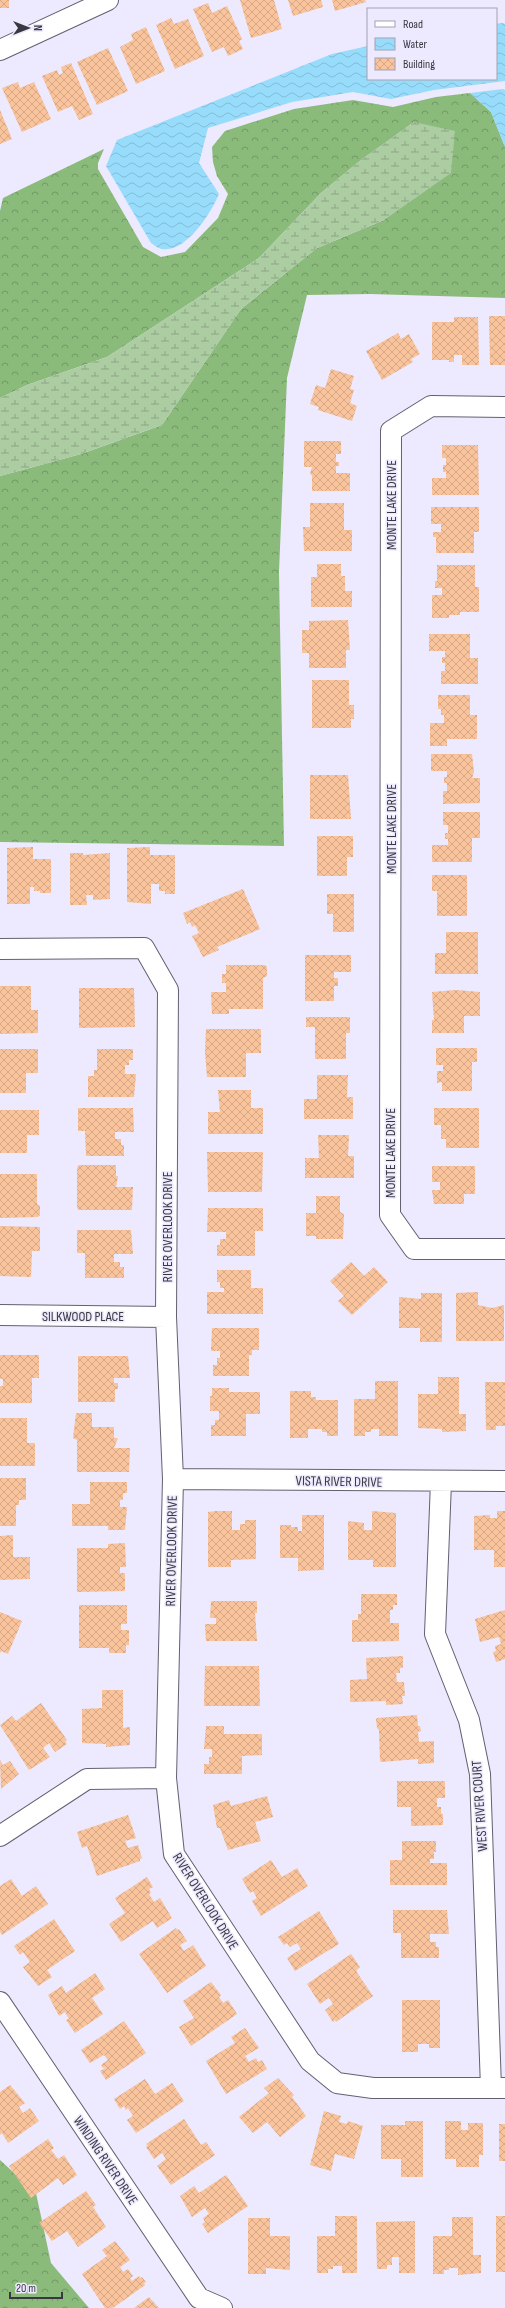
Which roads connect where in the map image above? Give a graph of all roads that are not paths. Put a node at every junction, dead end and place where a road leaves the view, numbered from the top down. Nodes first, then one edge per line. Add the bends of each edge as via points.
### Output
1 (108, 0) edge
2 (0, 50) edge
3 (505, 407) edge
4 (0, 948) edge
5 (505, 1249) edge
6 (0, 1315) edge
7 (166, 1316) junction
8 (173, 1479) junction
9 (505, 1481) edge
10 (441, 1482) junction
11 (166, 1778) junction
12 (0, 1836) edge
13 (0, 2002) edge
14 (498, 2088) edge
15 (222, 2308) edge

1 - 2 street
3 - 5 street, MONTE LAKE DRIVE via 431,406 391,431 390,1151 390,1215 414,1249
4 - 7 street, RIVER OVERLOOK DRIVE via 144,948 168,990
6 - 7 street, SILKWOOD PLACE
7 - 8 street, RIVER OVERLOOK DRIVE
8 - 10 street, VISTA RIVER DRIVE
8 - 11 street, RIVER OVERLOOK DRIVE
9 - 10 street, VISTA RIVER DRIVE
10 - 14 street, WEST RIVER COURT via 435,1634 469,1720 480,1774
11 - 12 street via 87,1779
11 - 14 street, RIVER OVERLOOK DRIVE via 174,1854 310,2061 337,2083 373,2088
13 - 15 street, WINDING RIVER DRIVE via 199,2298

